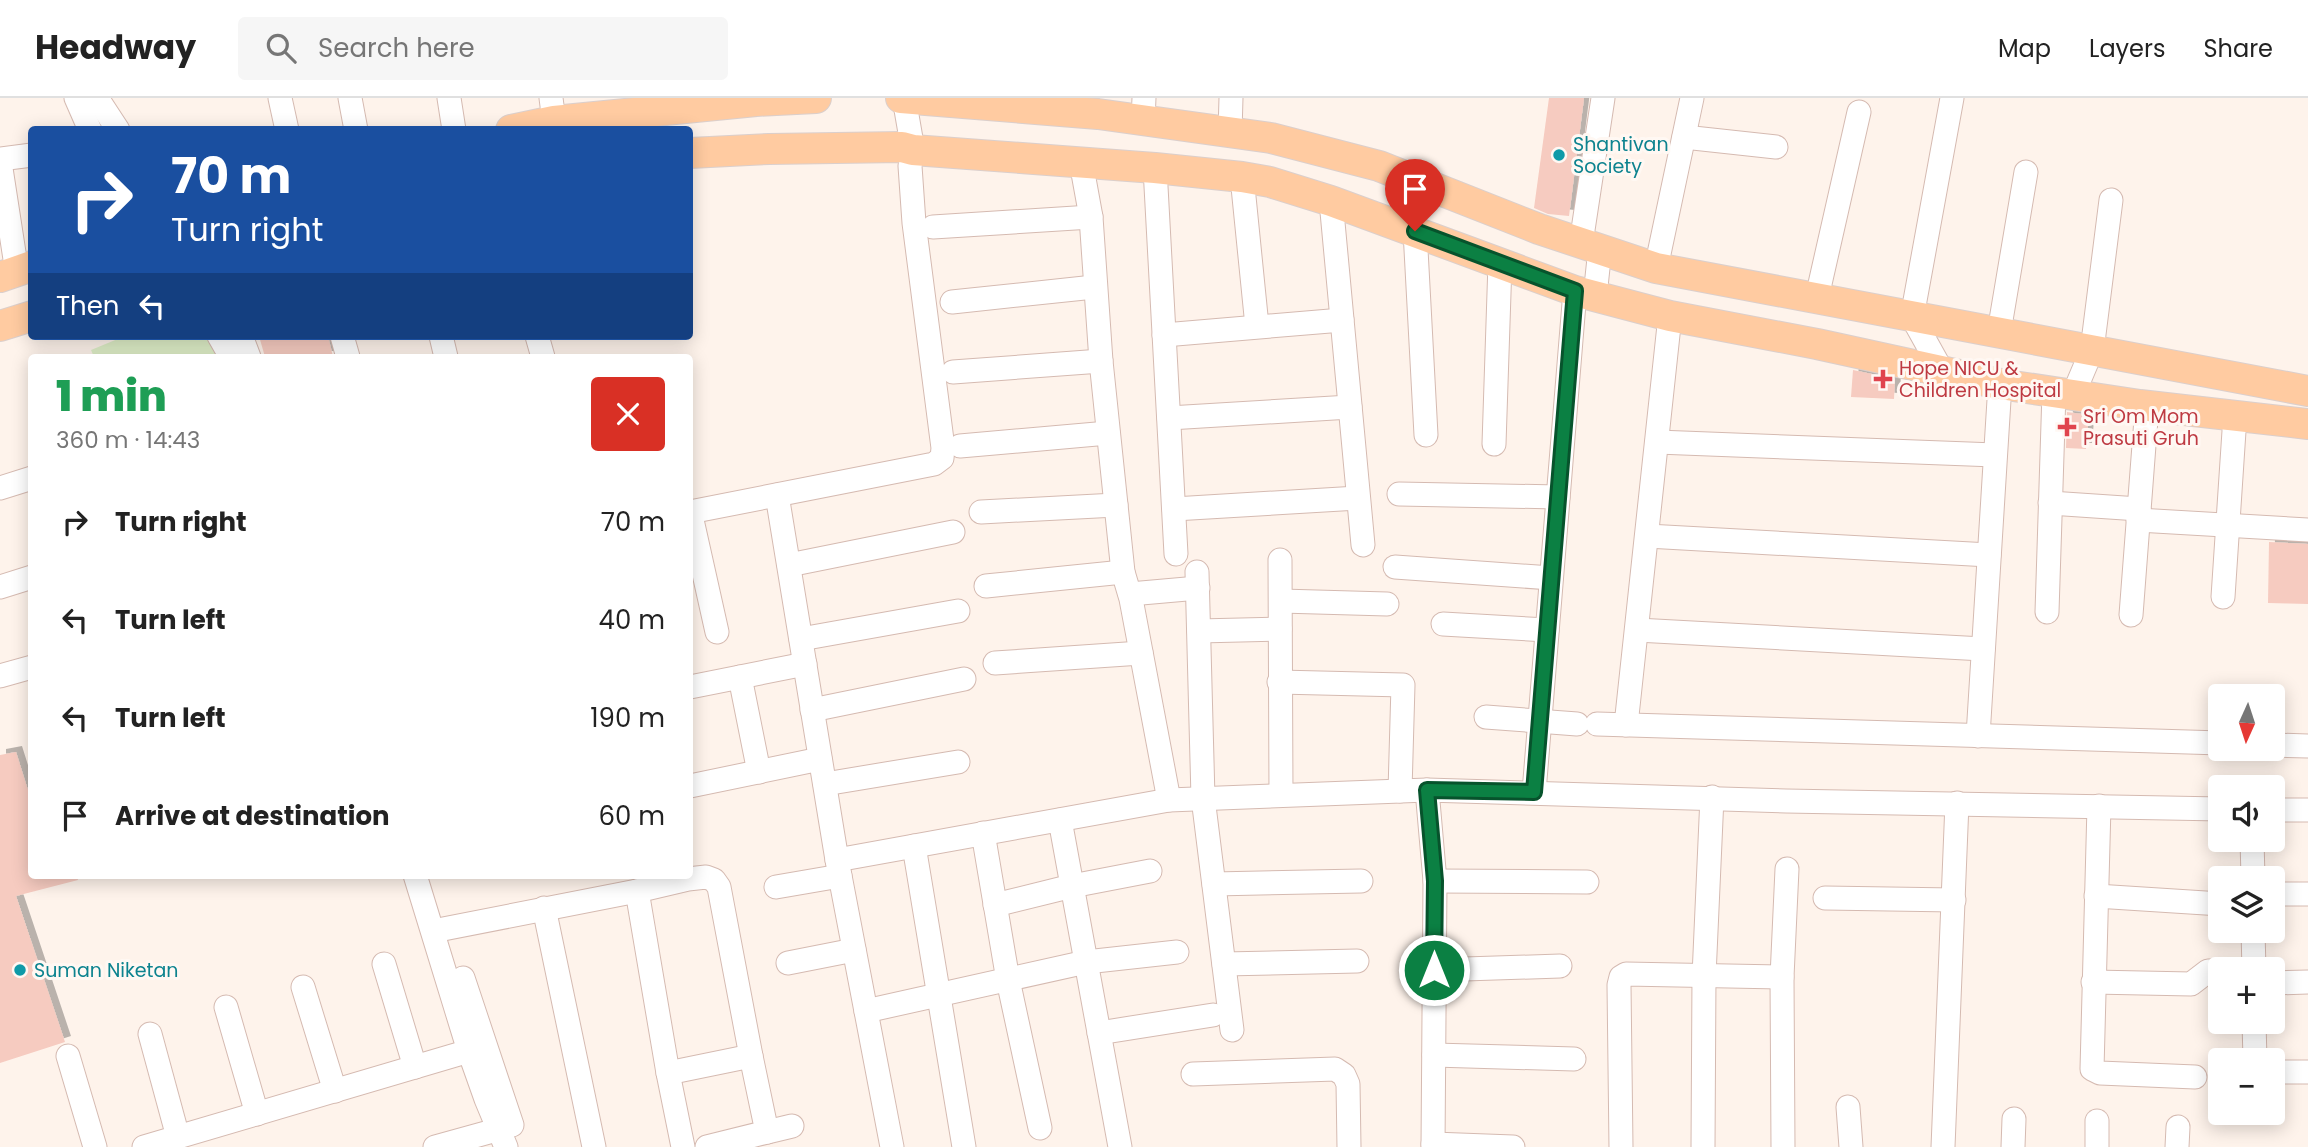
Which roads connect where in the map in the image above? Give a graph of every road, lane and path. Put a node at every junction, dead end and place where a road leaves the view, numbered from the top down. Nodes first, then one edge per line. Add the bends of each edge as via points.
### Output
1 (76, 98) edge
2 (97, 98) edge
3 (280, 98) edge
4 (350, 98) edge
5 (449, 98) edge
6 (816, 98) edge
7 (892, 98) edge
8 (903, 98) edge
9 (1231, 98) edge
10 (1603, 98) edge
11 (1692, 98) edge
12 (1952, 98) edge
13 (732, 101) edge
14 (964, 101) edge
15 (1056, 104) edge
16 (647, 105) edge
17 (552, 109) edge
18 (1143, 109) edge
19 (1859, 112) dead end
20 (88, 126) edge
21 (115, 126) edge
22 (286, 126) edge
23 (355, 126) edge
24 (453, 126) edge
25 (519, 126) edge
26 (1230, 132) junction
27 (1684, 137) junction
28 (1776, 147) dead end
29 (693, 153) edge
30 (908, 154) junction
31 (28, 156) edge
32 (0, 160) edge
33 (1081, 162) junction
34 (1155, 168) junction
35 (2026, 172) dead end
36 (1242, 177) junction
37 (2111, 200) dead end
38 (1331, 201) junction
39 (1091, 217) junction
40 (933, 227) dead end
41 (1415, 231) junction
42 (1590, 246) junction
43 (1500, 263) junction
44 (1656, 268) junction
45 (16, 272) edge
46 (1094, 287) junction
47 (1585, 294) junction
48 (1817, 297) junction
49 (952, 302) dead end
50 (1670, 316) junction
51 (28, 317) edge
52 (1912, 317) junction
53 (1342, 320) junction
54 (0, 326) edge
55 (1257, 326) junction
56 (1999, 332) junction
57 (1164, 335) junction
58 (2092, 350) junction
59 (1101, 362) junction
60 (1941, 371) junction
61 (953, 372) dead end
62 (2000, 384) junction
63 (2308, 391) edge
64 (2063, 394) junction
65 (2147, 406) junction
66 (1350, 407) junction
67 (2235, 416) junction
68 (1169, 418) junction
69 (2308, 424) edge
70 (1108, 433) junction
71 (1426, 435) dead end
72 (1657, 442) junction
73 (1494, 444) dead end
74 (960, 446) dead end
75 (1996, 455) junction
76 (28, 479) edge
77 (0, 488) edge
78 (1399, 494) dead end
79 (777, 495) junction
80 (1558, 496) junction
81 (1358, 498) junction
82 (2050, 503) junction
83 (1116, 505) junction
84 (1174, 509) junction
85 (693, 511) edge
86 (981, 512) dead end
87 (2139, 514) junction
88 (2228, 525) junction
89 (2308, 530) edge
90 (953, 532) dead end
91 (1647, 536) junction
92 (693, 540) edge
93 (1363, 545) dead end
94 (1176, 554) dead end
95 (1989, 555) junction
96 (1280, 560) dead end
97 (789, 565) junction
98 (1395, 567) dead end
99 (1123, 572) junction
100 (28, 579) edge
101 (1551, 579) junction
102 (986, 586) dead end
103 (0, 587) edge
104 (1130, 594) junction
105 (699, 595) edge
106 (2223, 597) dead end
107 (1281, 601) junction
108 (1387, 604) dead end
109 (958, 611) dead end
110 (2047, 612) dead end
111 (2131, 615) dead end
112 (1443, 624) dead end
113 (1280, 629) junction
114 (1547, 630) junction
115 (1637, 630) junction
116 (1199, 631) junction
117 (717, 632) dead end
118 (801, 639) junction
119 (1983, 649) junction
120 (1141, 653) junction
121 (995, 663) dead end
122 (805, 664) junction
123 (28, 668) edge
124 (0, 675) edge
125 (740, 677) junction
126 (964, 679) dead end
127 (1279, 682) junction
128 (693, 686) edge
129 (812, 710) junction
130 (1486, 717) dead end
131 (1539, 721) junction
132 (1626, 725) junction
133 (1978, 736) junction
134 (2208, 743) edge
135 (2286, 745) edge
136 (2308, 746) edge
137 (820, 759) junction
138 (958, 762) dead end
139 (759, 772) junction
140 (825, 784) junction
141 (693, 785) edge
142 (1427, 790) junction
143 (1400, 791) junction
144 (1534, 792) junction
145 (1281, 795) junction
146 (1712, 797) junction
147 (1203, 798) junction
148 (1170, 800) junction
149 (1958, 803) junction
150 (2099, 806) junction
151 (2208, 809) edge
152 (2285, 810) edge
153 (2308, 810) edge
154 (1060, 820) junction
155 (983, 833) junction
156 (914, 846) junction
157 (839, 868) junction
158 (1787, 869) dead end
159 (1150, 872) dead end
160 (693, 878) edge
161 (417, 879) edge
162 (432, 879) edge
163 (688, 879) edge
164 (1361, 881) dead end
165 (1435, 881) junction
166 (1587, 882) dead end
167 (1214, 884) junction
168 (1072, 886) junction
169 (776, 887) dead end
170 (637, 891) junction
171 (2285, 894) edge
172 (2308, 894) edge
173 (2096, 896) junction
174 (1825, 898) dead end
175 (1954, 900) junction
176 (2208, 903) edge
177 (995, 905) junction
178 (544, 908) junction
179 (440, 930) junction
180 (854, 950) junction
181 (1177, 952) dead end
182 (1357, 961) dead end
183 (1086, 962) junction
184 (788, 963) dead end
185 (384, 964) dead end
186 (1224, 964) junction
187 (1560, 966) dead end
188 (1434, 970) junction
189 (2208, 971) edge
190 (1704, 976) junction
191 (1782, 977) junction
192 (1008, 980) junction
193 (2093, 982) junction
194 (2308, 982) edge
195 (2285, 983) edge
196 (303, 987) dead end
197 (939, 996) junction
198 (226, 1007) dead end
199 (866, 1011) junction
200 (1213, 1016) dead end
201 (1232, 1030) dead end
202 (150, 1034) dead end
203 (1099, 1034) junction
204 (470, 1051) junction
205 (1434, 1055) junction
206 (68, 1056) dead end
207 (751, 1056) junction
208 (1574, 1059) dead end
209 (415, 1067) junction
210 (2285, 1072) edge
211 (2308, 1072) edge
212 (668, 1073) junction
213 (1194, 1074) dead end
214 (2195, 1077) dead end
215 (335, 1091) junction
216 (1848, 1107) dead end
217 (257, 1114) junction
218 (2014, 1119) dead end
219 (2097, 1121) dead end
220 (792, 1126) dead end
221 (1040, 1128) dead end
222 (767, 1132) junction
223 (178, 1137) junction
224 (503, 1138) edge
225 (1433, 1146) edge
226 (95, 1147) edge
227 (145, 1147) edge
228 (435, 1147) edge
229 (519, 1147) edge
230 (594, 1147) edge
231 (683, 1147) edge
232 (707, 1147) edge
233 (892, 1147) edge
234 (964, 1147) edge
235 (1121, 1147) edge
236 (1349, 1147) edge
237 (1513, 1147) edge
238 (1620, 1147) edge
239 (1703, 1147) edge
240 (1783, 1147) edge
241 (1851, 1147) edge
242 (1943, 1147) edge
243 (2013, 1147) edge
244 (2096, 1147) edge

1 - 20 street
2 - 21 street
3 - 22 street
4 - 23 street
5 - 24 street
6 - 13 main road
7 - 30 street
8 - 14 main road
8 - 30 street
9 - 26 street
10 - 42 street
11 - 27 street
12 - 52 street
13 - 16 main road
14 - 15 main road
15 - 18 main road
16 - 17 main road
17 - 25 main road
18 - 26 main road
19 - 48 street
26 - 42 main road via 1379,166
27 - 28 street
27 - 44 street
29 - 30 main road via 769,149
30 - 33 main road
30 - 79 street via 942,458 934,464
31 - 32 street
32 - 45 street
33 - 34 main road
33 - 39 street
34 - 36 main road
34 - 57 street
35 - 56 street
36 - 38 main road
36 - 55 street
37 - 58 street
38 - 41 main road
38 - 53 street
39 - 40 street
39 - 46 street
41 - 43 main road
41 - 71 street
42 - 44 main road
42 - 47 street
43 - 47 main road
43 - 73 street
44 - 48 main road
46 - 49 street
46 - 59 street
47 - 50 main road
47 - 80 street
48 - 52 main road
50 - 60 main road
50 - 72 street
51 - 54 main road
52 - 56 main road
52 - 60 street
53 - 55 street
53 - 66 street
55 - 57 street
56 - 58 main road
57 - 68 street
58 - 63 main road
58 - 64 street
59 - 61 street
59 - 70 street
60 - 62 main road
62 - 64 main road
62 - 75 street
64 - 65 main road
64 - 82 street
65 - 67 main road
65 - 87 street
66 - 68 street
66 - 81 street
67 - 69 main road
67 - 88 street
68 - 84 street
70 - 74 street
70 - 83 street
72 - 75 street
72 - 91 street
75 - 95 street
76 - 77 street
78 - 80 street
79 - 85 street
79 - 97 street
80 - 101 street
81 - 84 street
81 - 93 street
82 - 87 street
82 - 110 street
83 - 86 street
83 - 99 street
84 - 94 street
87 - 88 street
87 - 111 street
88 - 89 street
88 - 106 street
90 - 97 street
91 - 95 street
91 - 115 street
92 - 105 street
95 - 119 street
96 - 107 street
97 - 118 street
98 - 101 street
99 - 102 street
99 - 104 street
100 - 103 street
101 - 114 street
104 - 116 street via 1197,580
104 - 120 street
105 - 117 street
107 - 108 street
107 - 113 street
109 - 118 street
112 - 114 street
113 - 116 street
113 - 127 street
114 - 131 street
115 - 119 street
115 - 132 street
116 - 147 street
118 - 122 street
119 - 133 street
120 - 121 street
120 - 148 street
122 - 125 street
122 - 129 street
123 - 124 street
125 - 128 street
125 - 139 street
126 - 129 street
127 - 143 street via 1403,685
127 - 145 street
129 - 137 street
130 - 131 street
131 - 132 street
131 - 144 street
132 - 133 street
133 - 134 street
135 - 136 street
137 - 139 street
137 - 140 street
138 - 140 street
139 - 141 street
140 - 157 street
142 - 143 street
142 - 144 street
142 - 165 street
143 - 145 street
144 - 146 street
145 - 147 street
146 - 149 street
146 - 190 street
147 - 148 street
147 - 167 street
148 - 154 street
149 - 150 street
149 - 175 street
150 - 151 street
150 - 173 street
152 - 153 street
154 - 155 street
154 - 168 street
155 - 156 street
155 - 177 street
156 - 157 street
156 - 197 street
157 - 169 street
157 - 180 street
158 - 191 street
159 - 168 street
160 - 207 street via 706,877 719,887
161 - 179 street
162 - 179 street
163 - 170 street
164 - 167 street
165 - 166 street
165 - 188 street
167 - 186 street
168 - 177 street
168 - 183 street
170 - 178 street
170 - 212 street
171 - 172 street
173 - 176 street
173 - 193 street
174 - 175 street
175 - 242 street
177 - 192 street
178 - 179 street
178 - 230 street
179 - 204 street
179 - 229 street
180 - 184 street
180 - 199 street
181 - 183 street
182 - 186 street
183 - 192 street
183 - 203 street
185 - 209 street
186 - 201 street
187 - 188 street
188 - 205 street
189 - 193 street via 2191,984
190 - 191 street
190 - 238 street via 1621,977
190 - 239 street
191 - 240 street
192 - 197 street
192 - 221 street
193 - 214 street via 2092,1069
194 - 195 street
196 - 215 street
197 - 199 street
197 - 234 street
198 - 217 street
199 - 233 street
200 - 203 street
202 - 223 street
203 - 235 street
204 - 209 street
204 - 224 street
205 - 208 street
205 - 225 street
206 - 226 street
207 - 212 street
207 - 222 street
209 - 215 street
210 - 211 street
212 - 231 street
213 - 236 street via 1335,1069 1348,1084
215 - 217 street
216 - 241 street
217 - 223 street
218 - 243 street
219 - 244 street
220 - 222 street
222 - 232 street
223 - 227 street
224 - 228 street
225 - 237 street

